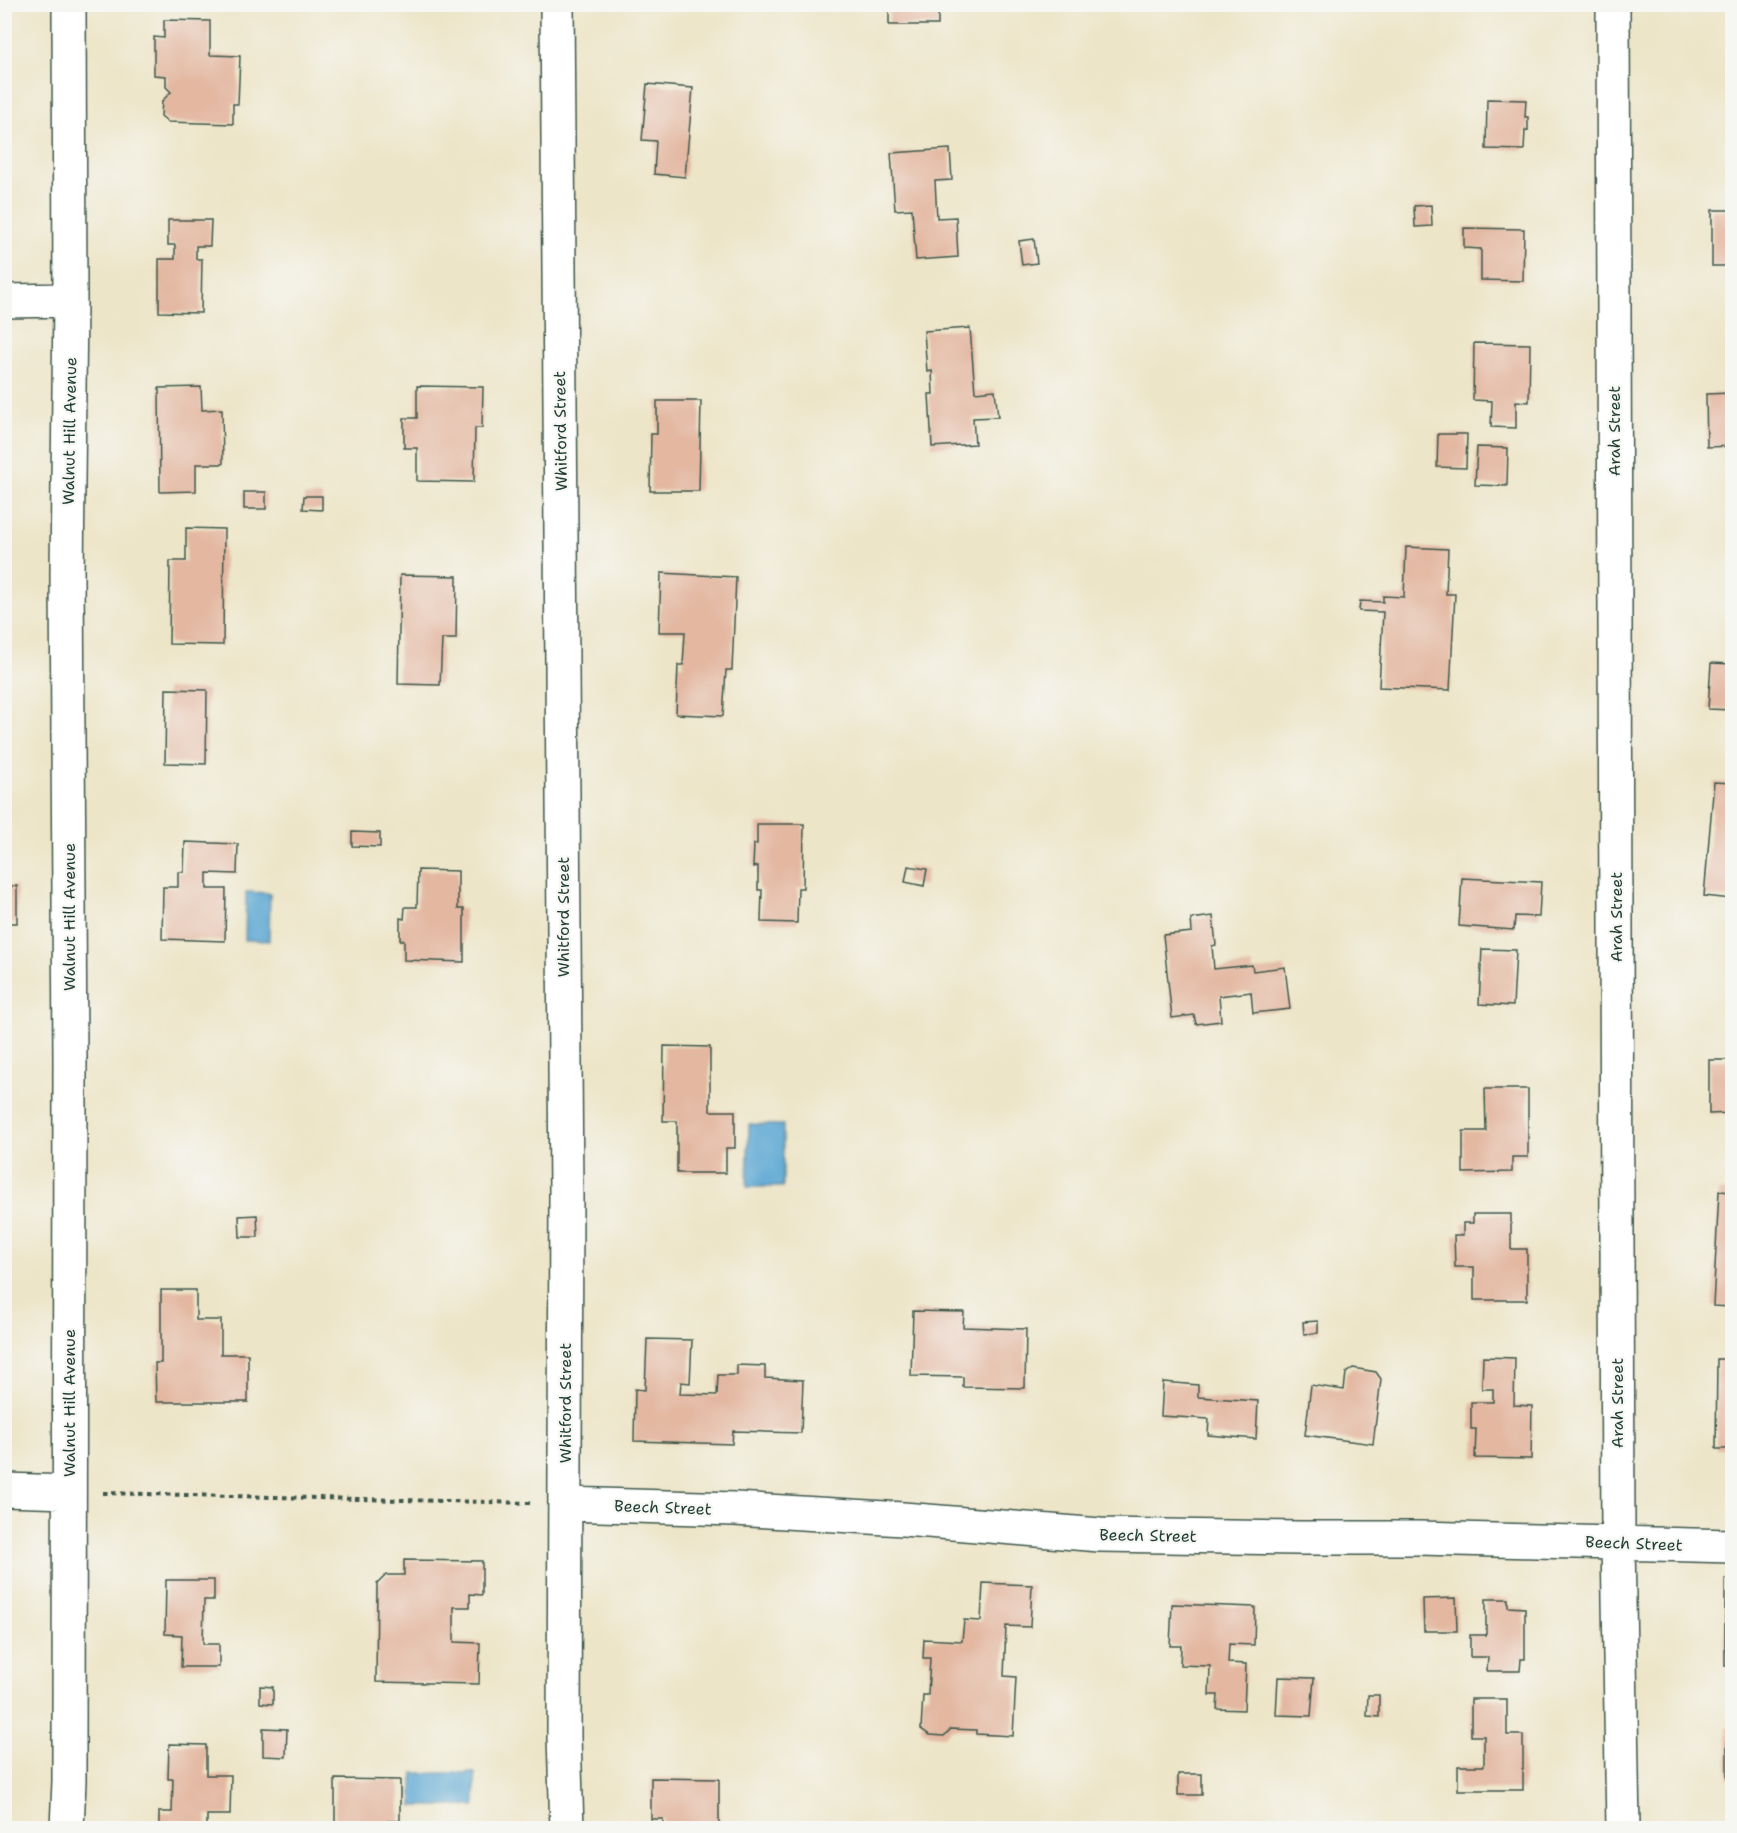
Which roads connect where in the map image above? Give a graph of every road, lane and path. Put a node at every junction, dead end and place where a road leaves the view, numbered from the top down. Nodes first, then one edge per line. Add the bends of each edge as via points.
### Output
1 (69, 4) edge
2 (557, 4) edge
3 (1613, 4) edge
4 (70, 300) junction
5 (4, 301) edge
6 (4, 1490) edge
7 (69, 1492) junction
8 (565, 1504) junction
9 (1618, 1542) junction
10 (1732, 1546) edge
11 (67, 1828) edge
12 (567, 1828) edge
13 (1623, 1828) edge

1 - 4 street, Walnut Hill Avenue
2 - 8 street, Whitford Street
3 - 9 street, Arah Street
4 - 5 street
4 - 7 street, Walnut Hill Avenue
6 - 7 street
7 - 8 path
7 - 11 street, Walnut Hill Avenue
8 - 9 street, Beech Street via 903,1519 1100,1535
8 - 12 street, Whitford Street
9 - 10 street, Beech Street
9 - 13 street, Arah Street

